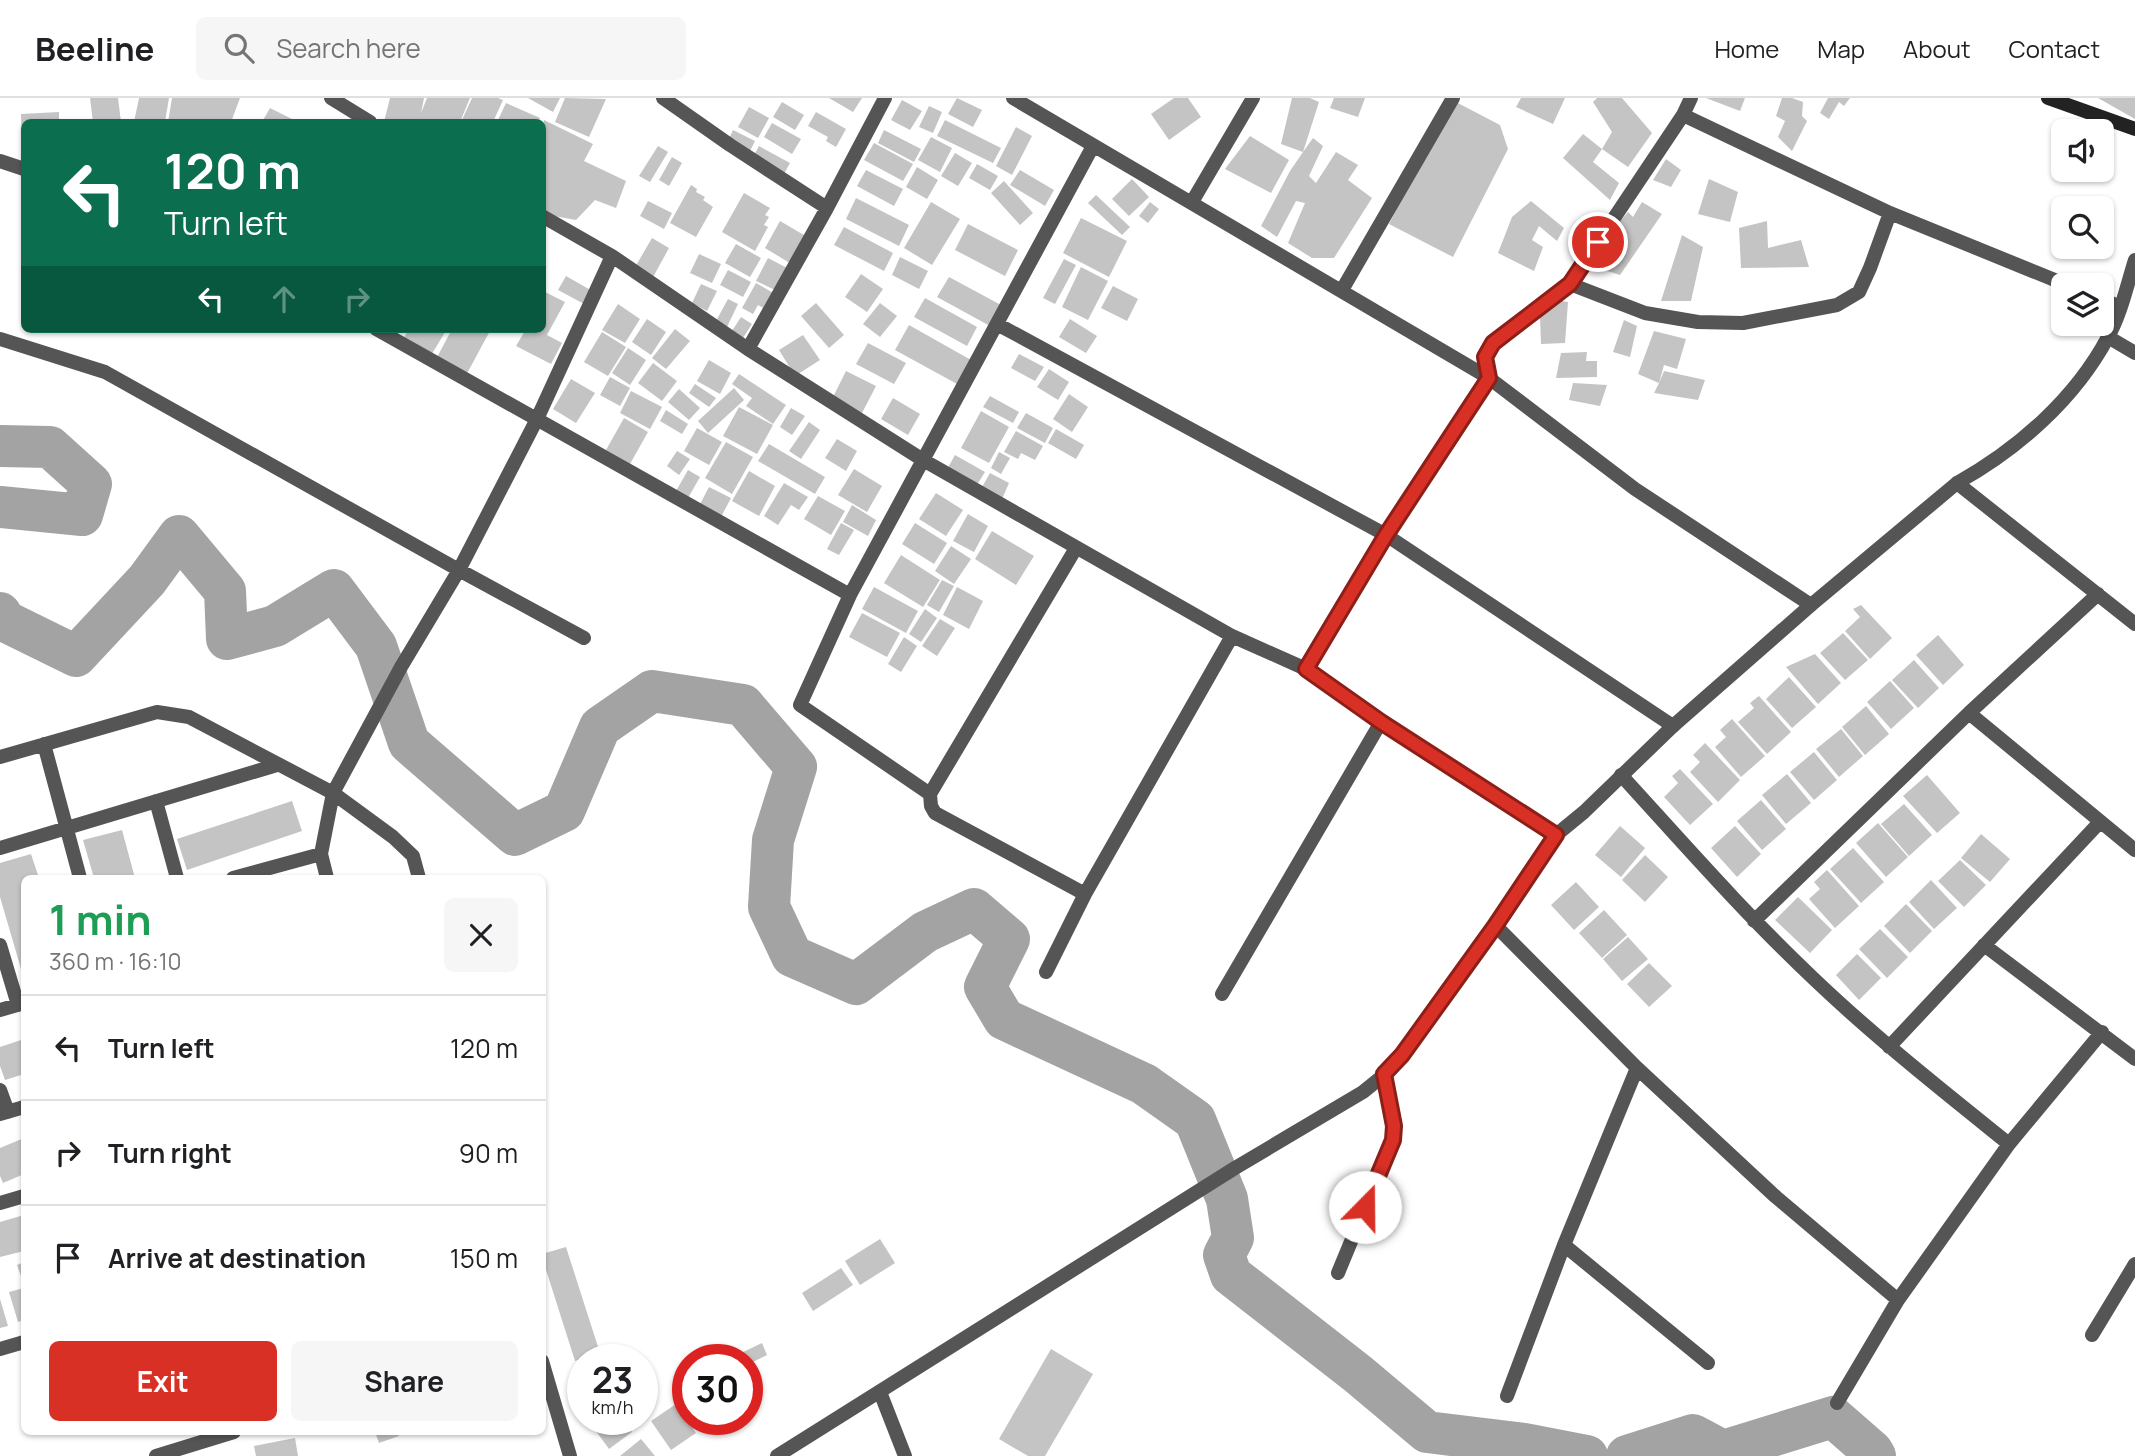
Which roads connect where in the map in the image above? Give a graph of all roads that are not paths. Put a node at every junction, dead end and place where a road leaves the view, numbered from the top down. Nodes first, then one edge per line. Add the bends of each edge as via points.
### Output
1 (331, 98) edge
2 (663, 98) edge
3 (885, 98) edge
4 (1013, 98) edge
5 (1253, 98) edge
6 (1453, 98) edge
7 (1691, 98) edge
8 (2048, 98) edge
9 (1683, 115) junction
10 (365, 119) edge
11 (2135, 129) edge
12 (1093, 146) junction
13 (0, 161) edge
14 (21, 168) edge
15 (1192, 202) junction
16 (827, 208) junction
17 (1890, 212) junction
18 (546, 218) edge
19 (612, 256) junction
20 (2135, 260) edge
21 (2051, 278) edge
22 (1570, 284) junction
23 (1342, 290) junction
24 (2114, 304) edge
25 (2120, 307) junction
26 (998, 324) junction
27 (383, 333) edge
28 (2108, 337) junction
29 (0, 339) edge
30 (748, 349) junction
31 (2135, 353) edge
32 (1489, 378) junction
33 (537, 419) junction
34 (923, 460) junction
35 (1957, 483) junction
36 (1386, 535) junction
37 (1076, 548) junction
38 (459, 570) junction
39 (2098, 594) junction
40 (850, 595) junction
41 (1811, 605) junction
42 (2135, 624) edge
43 (1232, 636) junction
44 (584, 638) dead end
45 (1306, 669) junction
46 (1969, 713) junction
47 (1381, 722) junction
48 (1673, 726) junction
49 (44, 744) junction
50 (0, 757) edge
51 (276, 765) junction
52 (1621, 775) junction
53 (333, 793) junction
54 (930, 794) junction
55 (156, 801) junction
56 (2099, 823) junction
57 (66, 828) junction
58 (1556, 835) junction
59 (0, 848) edge
60 (2135, 850) edge
61 (321, 854) junction
62 (79, 875) edge
63 (176, 875) edge
64 (244, 875) edge
65 (326, 875) edge
66 (418, 875) edge
67 (1085, 894) junction
68 (1754, 921) junction
69 (1495, 926) junction
70 (0, 945) edge
71 (1984, 945) junction
72 (1046, 972) dead end
73 (1222, 994) dead end
74 (21, 1004) edge
75 (0, 1010) edge
76 (2102, 1032) junction
77 (1889, 1047) junction
78 (2135, 1059) edge
79 (1637, 1068) junction
80 (1384, 1074) junction
81 (0, 1090) edge
82 (21, 1108) edge
83 (4, 1113) edge
84 (2009, 1144) junction
85 (21, 1197) edge
86 (0, 1203) edge
87 (1564, 1245) junction
88 (2135, 1264) edge
89 (1338, 1273) dead end
90 (1898, 1300) junction
91 (2092, 1335) dead end
92 (21, 1343) edge
93 (0, 1349) edge
94 (1708, 1363) dead end
95 (546, 1375) edge
96 (880, 1392) junction
97 (1507, 1396) dead end
98 (1837, 1404) dead end
99 (224, 1435) edge
100 (156, 1456) edge
101 (570, 1456) edge
102 (777, 1456) edge
103 (905, 1456) edge

1 - 10 street
2 - 16 street
3 - 16 street
4 - 12 street
5 - 15 street
6 - 23 street
7 - 9 street
8 - 11 main road
9 - 17 street
9 - 22 street
12 - 15 street
12 - 26 street
13 - 14 street
15 - 23 street
16 - 30 street
17 - 21 street
17 - 22 street via 1859,292 1837,305 1743,323 1698,323 1645,313
18 - 19 street
19 - 30 street
19 - 33 street
20 - 25 street
22 - 32 street via 1493,343 1485,357
23 - 32 street
24 - 25 street
25 - 28 street
26 - 34 street
26 - 36 street
27 - 33 street
28 - 31 street
28 - 35 street via 2070,393 2035,428
29 - 38 street via 105,372
30 - 34 street
32 - 36 street
32 - 41 street via 1635,489
33 - 38 street
33 - 40 street
34 - 37 street
34 - 40 street
35 - 39 street
35 - 41 street
36 - 45 street
36 - 48 street
37 - 43 street
37 - 54 street
38 - 44 street
38 - 53 street
39 - 42 street
39 - 46 street
40 - 54 street via 800,705
41 - 48 street
43 - 45 street
43 - 67 street
45 - 47 street
46 - 56 street
46 - 68 street
47 - 58 street
47 - 73 street
48 - 52 street
49 - 50 street
49 - 51 street via 157,712 189,717
49 - 57 street
51 - 53 street
51 - 55 street
52 - 58 street
52 - 68 street
53 - 61 street
53 - 66 street via 413,856
54 - 67 street via 935,813
55 - 57 street
55 - 63 street
56 - 60 street
56 - 71 street
57 - 59 street
57 - 62 street
58 - 69 street
61 - 64 street
61 - 65 street
67 - 72 street
68 - 77 street
69 - 79 street
69 - 80 street
70 - 74 street
71 - 76 street
71 - 77 street
74 - 75 street
76 - 78 street
76 - 84 street
77 - 84 street
79 - 87 street
79 - 90 street via 1776,1197
80 - 89 street via 1393,1140
80 - 96 street via 1363,1092
81 - 83 street
82 - 83 street
84 - 90 street
85 - 86 street
87 - 94 street
87 - 97 street
88 - 91 street
90 - 98 street
92 - 93 street
95 - 101 street
96 - 102 street
96 - 103 street
99 - 100 street

